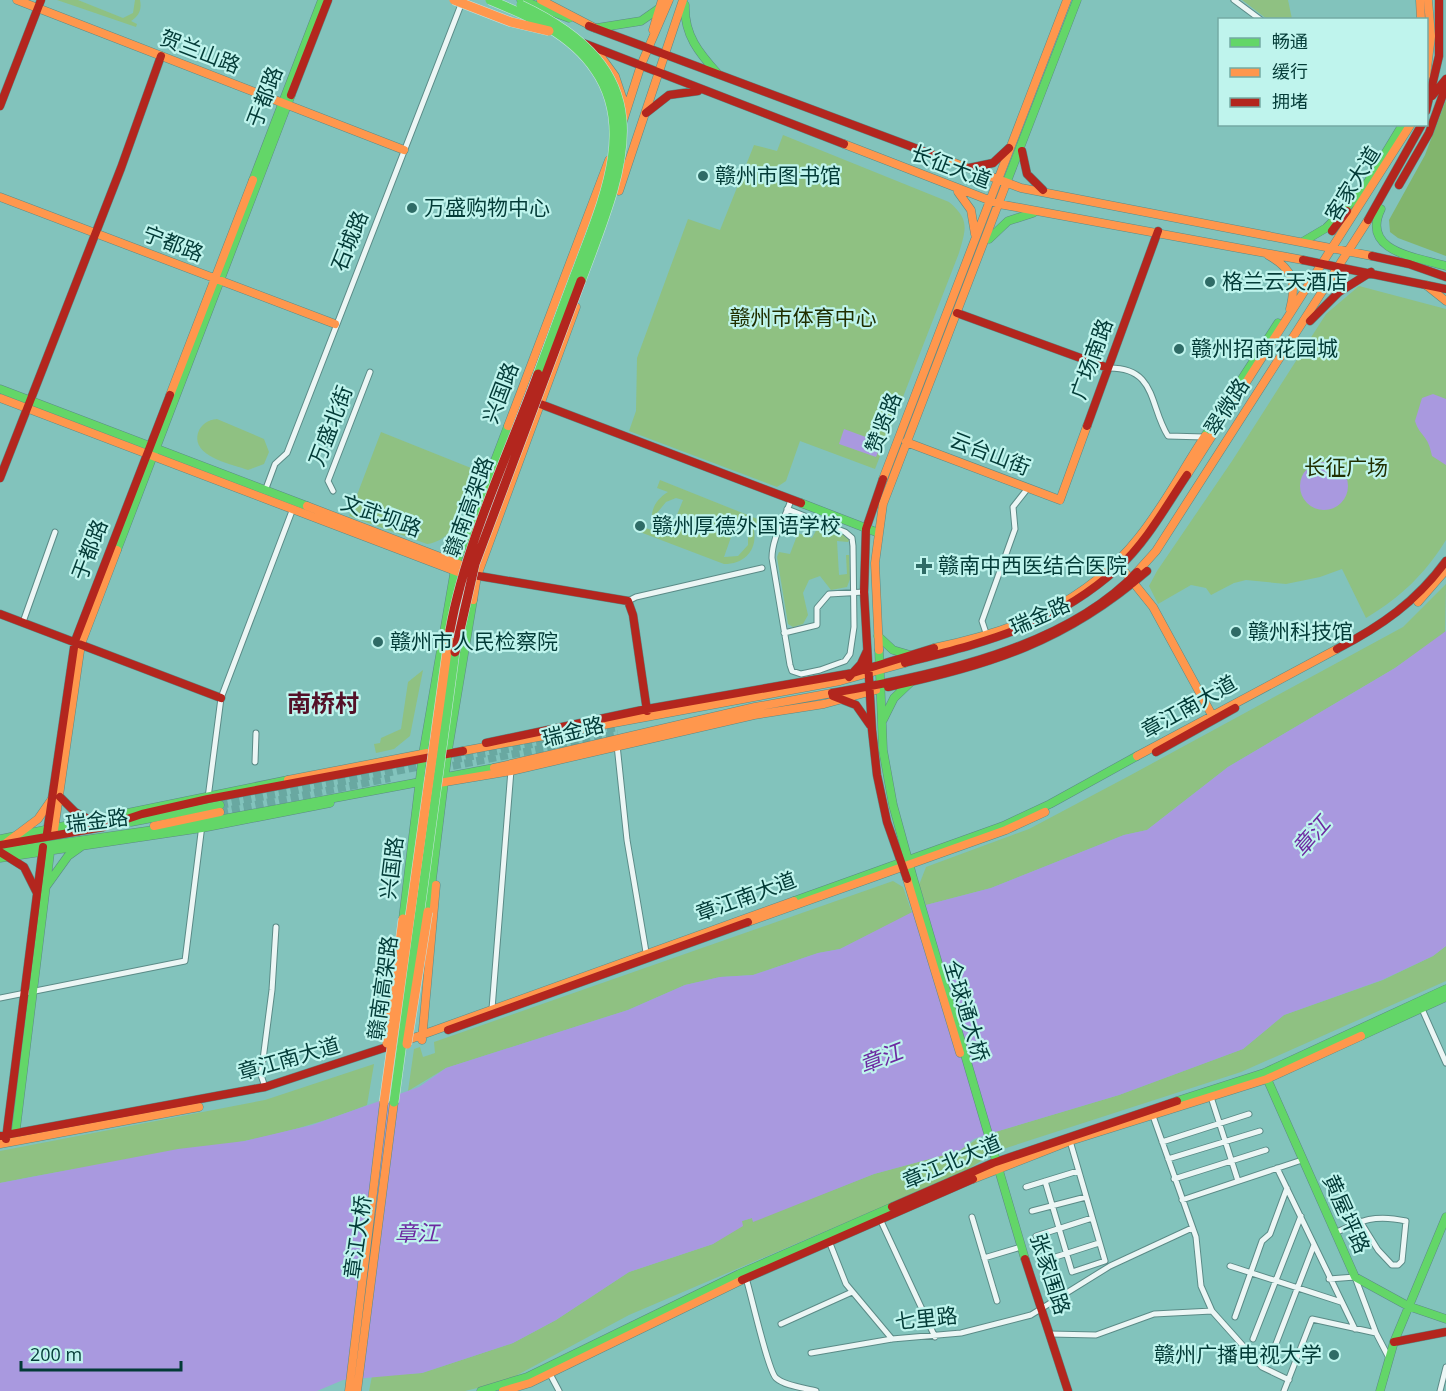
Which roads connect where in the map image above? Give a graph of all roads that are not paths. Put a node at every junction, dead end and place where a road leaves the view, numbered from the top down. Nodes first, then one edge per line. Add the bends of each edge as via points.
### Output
1 (18, 0) edge
2 (322, 0) edge
3 (328, 0) edge
4 (454, 0) edge
5 (463, 0) edge
6 (490, 0) edge
7 (507, 0) edge
8 (521, 0) edge
9 (541, 0) edge
10 (662, 0) edge
11 (669, 0) edge
12 (1067, 0) edge
13 (1077, 0) edge
14 (1234, 0) edge
15 (1420, 0) edge
16 (1428, 0) edge
17 (1439, 0) edge
18 (685, 2) edge
19 (39, 4) edge
20 (658, 11) junction
21 (1258, 18) edge
22 (1421, 18) edge
23 (595, 28) junction
24 (549, 31) junction
25 (590, 46) junction
26 (1444, 47) edge
27 (647, 49) junction
28 (663, 55) junction
29 (161, 56) junction
30 (1428, 62) edge
31 (641, 65) junction
32 (658, 72) junction
33 (720, 76) junction
34 (1446, 79) edge
35 (1446, 86) edge
36 (710, 93) junction
37 (1431, 97) junction
38 (285, 103) junction
39 (1428, 105) edge
40 (0, 106) edge
41 (626, 117) junction
42 (1402, 126) edge
43 (1410, 126) edge
44 (1421, 126) edge
45 (638, 130) junction
46 (1025, 137) junction
47 (1014, 140) junction
48 (404, 150) junction
49 (964, 169) junction
50 (1382, 172) junction
51 (1002, 182) junction
52 (1396, 183) junction
53 (950, 187) junction
54 (1055, 195) junction
55 (1359, 195) junction
56 (0, 197) edge
57 (994, 202) junction
58 (1042, 212) junction
59 (1158, 231) junction
60 (1332, 231) dead end
61 (95, 233) junction
62 (1303, 241) junction
63 (977, 247) junction
64 (1334, 248) junction
65 (1259, 251) junction
66 (1350, 251) junction
67 (1417, 257) junction
68 (1399, 261) junction
69 (1324, 263) junction
70 (1436, 263) junction
71 (1341, 266) junction
72 (1446, 266) edge
73 (1371, 272) junction
74 (1446, 275) edge
75 (217, 280) junction
76 (1426, 285) junction
77 (1446, 289) edge
78 (1446, 302) edge
79 (957, 313) junction
80 (334, 324) junction
81 (1281, 324) junction
82 (1298, 331) junction
83 (1108, 368) junction
84 (369, 372) dead end
85 (0, 389) edge
86 (519, 395) junction
87 (0, 398) edge
88 (27, 404) junction
89 (541, 404) junction
90 (1209, 437) junction
91 (906, 442) junction
92 (152, 452) junction
93 (0, 478) edge
94 (1028, 488) junction
95 (265, 491) junction
96 (333, 491) dead end
97 (1060, 500) joint
98 (789, 505) junction
99 (292, 511) junction
100 (871, 530) junction
101 (55, 532) dead end
102 (1446, 561) edge
103 (1120, 566) junction
104 (455, 567) junction
105 (762, 568) dead end
106 (1446, 570) edge
107 (1147, 571) dead end
108 (478, 574) junction
109 (1132, 581) junction
110 (864, 592) junction
111 (853, 593) junction
112 (628, 601) junction
113 (0, 614) edge
114 (23, 622) junction
115 (784, 633) junction
116 (878, 636) junction
117 (988, 639) junction
118 (78, 642) junction
119 (868, 642) junction
120 (908, 656) junction
121 (921, 658) junction
122 (880, 667) junction
123 (870, 670) junction
124 (924, 672) junction
125 (853, 673) junction
126 (840, 681) junction
127 (908, 683) junction
128 (876, 688) junction
129 (827, 696) junction
130 (752, 697) junction
131 (221, 698) junction
132 (843, 698) junction
133 (647, 712) junction
134 (1213, 717) junction
135 (876, 730) junction
136 (256, 733) dead end
137 (618, 737) junction
138 (448, 752) junction
139 (423, 756) junction
140 (255, 762) dead end
141 (511, 768) junction
142 (444, 780) junction
143 (419, 784) junction
144 (57, 796) junction
145 (208, 797) junction
146 (439, 817) junction
147 (90, 821) junction
148 (202, 826) junction
149 (103, 827) junction
150 (16, 835) junction
151 (100, 837) junction
152 (48, 840) junction
153 (413, 845) junction
154 (80, 846) junction
155 (2, 849) edge
156 (905, 863) junction
157 (910, 879) joint
158 (41, 891) junction
159 (276, 927) dead end
160 (646, 952) junction
161 (1446, 989) edge
162 (29, 991) junction
163 (1446, 997) edge
164 (0, 998) edge
165 (492, 1009) junction
166 (1422, 1009) junction
167 (422, 1037) junction
168 (389, 1049) junction
169 (1446, 1063) edge
170 (1266, 1076) junction
171 (265, 1087) junction
172 (1211, 1097) junction
173 (389, 1102) junction
174 (1250, 1114) dead end
175 (1153, 1116) junction
176 (1220, 1124) junction
177 (1260, 1131) dead end
178 (7, 1139) edge
179 (1070, 1142) junction
180 (1162, 1142) junction
181 (1226, 1142) junction
182 (1266, 1150) dead end
183 (1168, 1160) junction
184 (1302, 1160) junction
185 (996, 1161) junction
186 (1232, 1161) junction
187 (1277, 1168) junction
188 (1078, 1171) junction
189 (1174, 1179) junction
190 (1046, 1181) junction
191 (1238, 1181) junction
192 (1026, 1187) dead end
193 (1287, 1188) junction
194 (1086, 1197) junction
195 (1182, 1200) junction
196 (1052, 1206) junction
197 (1032, 1211) dead end
198 (1301, 1216) junction
199 (972, 1217) dead end
200 (1446, 1217) edge
201 (1092, 1218) junction
202 (880, 1219) junction
203 (1360, 1221) junction
204 (1192, 1227) junction
205 (1059, 1228) junction
206 (1335, 1233) junction
207 (1036, 1236) dead end
208 (829, 1241) junction
209 (1100, 1244) junction
210 (1314, 1245) junction
211 (1021, 1247) junction
212 (1066, 1254) junction
213 (984, 1258) junction
214 (1043, 1261) dead end
215 (1230, 1266) dead end
216 (1250, 1272) junction
217 (1355, 1277) junction
218 (746, 1278) junction
219 (1329, 1279) junction
220 (1276, 1281) junction
221 (1298, 1288) junction
222 (852, 1292) junction
223 (997, 1301) dead end
224 (1341, 1302) junction
225 (1408, 1306) junction
226 (1042, 1309) junction
227 (1212, 1311) junction
228 (1235, 1317) dead end
229 (1446, 1319) edge
230 (781, 1324) dead end
231 (1355, 1329) junction
232 (1446, 1332) edge
233 (1376, 1333) junction
234 (1050, 1334) junction
235 (935, 1336) junction
236 (892, 1339) junction
237 (1254, 1339) dead end
238 (1394, 1342) junction
239 (811, 1353) dead end
240 (1272, 1354) dead end
241 (1389, 1358) junction
242 (1446, 1367) edge
243 (550, 1374) junction
244 (354, 1376) junction
245 (1289, 1380) junction
246 (347, 1391) edge
247 (357, 1391) edge
248 (364, 1391) edge
249 (481, 1391) edge
250 (503, 1391) edge
251 (559, 1391) edge
252 (816, 1391) edge
253 (1068, 1391) edge
254 (1284, 1391) edge
255 (1380, 1391) edge
256 (1440, 1391) edge

1 - 19 main road, 贺兰山路
2 - 38 main road, 于都路
3 - 38 main road, 于都路
4 - 24 main road, bridge via 511,22
5 - 24 main road, 长征大道
5 - 48 street, 石城路
6 - 173 main road, 赣南高架路, bridge via 549,27 588,58 602,79 611,104 616,130 614,162 456,598
7 - 173 main road, 赣南高架路, bridge via 553,20 593,52 620,102 624,129 622,160 614,195 475,564 465,601
8 - 23 main road, 长征大道
9 - 23 main road
10 - 20 main road
11 - 20 main road
11 - 27 main road, 兴国路
12 - 47 main road, 赞贤路
13 - 46 main road, 赞贤路
14 - 21 street
15 - 22 main road
16 - 30 main road
17 - 26 main road
18 - 28 main road, 兴国路
18 - 33 main road via 684,24 692,42
19 - 29 main road, 贺兰山路
19 - 40 main road
20 - 23 main road via 633,25
20 - 27 main road
23 - 27 main road, 长征大道
24 - 25 main road, 长征大道
25 - 31 main road, 长征大道
25 - 41 main road via 615,76
26 - 37 main road
27 - 28 main road, 长征大道
27 - 31 main road, 兴国路
28 - 32 main road, 兴国路
28 - 33 main road, 长征大道
29 - 38 main road, 贺兰山路
29 - 61 main road
31 - 32 main road, 长征大道
31 - 41 main road, 兴国路
32 - 36 main road, 长征大道
32 - 45 main road, 兴国路
33 - 49 main road, 长征大道
34 - 37 main road
35 - 52 main road via 1429,133
36 - 45 main road via 686,90 663,98 648,111
36 - 53 main road, 长征大道
37 - 39 main road
38 - 48 main road, 贺兰山路
38 - 75 main road, 于都路
41 - 86 main road, 兴国路
42 - 55 main road
43 - 50 main road, 客家大道
44 - 52 main road, 客家大道
45 - 89 main road, 兴国路
46 - 51 main road, 赞贤路
46 - 54 main road via 1025,170 1037,186
47 - 49 main road via 993,163
47 - 51 main road, 赞贤路
48 - 80 street, 石城路
49 - 51 main road, 长征大道
50 - 55 main road
50 - 64 main road, 客家大道
51 - 54 main road, 长征大道
51 - 57 main road, 赞贤路
52 - 66 main road, 客家大道
52 - 67 main road via 1376,220 1376,233 1396,251
53 - 57 main road, 长征大道
53 - 63 main road via 971,210
54 - 62 main road, 长征大道
55 - 60 main road
55 - 62 main road via 1319,233
56 - 61 main road, 宁都路
57 - 58 main road, 长征大道
57 - 63 main road, 赞贤路
58 - 59 main road, 长征大道
58 - 63 main road via 1022,214 1005,222
59 - 65 main road, 长征大道
59 - 83 main road, 广场南路
61 - 75 main road, 宁都路
61 - 88 main road
62 - 64 main road, 长征大道
63 - 79 main road, 赞贤路
63 - 100 main road, 赞贤路 via 878,491
64 - 66 main road, 长征大道
64 - 69 main road, 客家大道
65 - 69 main road, 长征大道
65 - 81 main road via 1285,265 1295,279 1296,290
66 - 68 main road, 长征大道
66 - 71 main road, 翠微路
67 - 68 main road
67 - 70 main road
68 - 74 main road, 长征大道
69 - 71 main road, 长征大道
69 - 81 main road, 翠微路
70 - 72 main road
70 - 74 main road
71 - 73 main road, 长征大道
71 - 82 main road, 翠微路
73 - 76 main road, 长征大道
73 - 82 main road via 1340,292
75 - 80 main road, 宁都路
75 - 92 main road, 于都路
76 - 77 main road, 长征大道
76 - 78 main road
79 - 83 main road
79 - 91 main road, 赞贤路
80 - 95 street, 石城路 via 287,453 274,464
81 - 90 main road, 翠微路
82 - 109 main road, 翠微路 via 1156,551
83 - 90 street via 1126,370 1143,381 1152,393 1168,436
83 - 97 main road, 广场南路
84 - 96 street, 万盛北街 via 328,481
85 - 88 main road, 文武坝路
86 - 89 main road
86 - 104 main road, 兴国路
87 - 88 main road, 文武坝路
88 - 92 main road, 文武坝路
88 - 93 main road
89 - 98 main road
89 - 108 main road, 兴国路
90 - 103 main road, 翠微路 via 1167,508
90 - 117 main road via 1116,562 1075,596
91 - 94 main road, 云台山街
91 - 100 main road, 赞贤路
92 - 95 main road, 文武坝路
92 - 99 main road, 文武坝路
92 - 118 main road, 于都路
94 - 97 main road, 云台山街
94 - 117 street via 1013,507 1015,529 984,612 982,621
95 - 104 main road, 文武坝路
98 - 100 main road
98 - 111 street via 852,538
98 - 115 street via 772,551
99 - 104 main road, 文武坝路
99 - 131 street
100 - 110 main road, 赞贤路
100 - 116 main road, 赞贤路
101 - 114 street
102 - 134 main road, 章江南大道 via 1402,612 1386,623
103 - 109 main road
103 - 117 main road, 瑞金路 via 1078,600 1038,623
104 - 108 main road, 文武坝路
104 - 139 main road, 兴国路
105 - 112 street
106 - 134 main road, 章江南大道 via 1405,616 1380,632
107 - 109 main road
108 - 112 main road, 文武坝路
108 - 138 main road, 兴国路
109 - 124 main road, 瑞金路 via 1087,615 1042,638
109 - 127 main road via 1089,619 1041,644 994,661
109 - 134 main road via 1170,636
110 - 111 street
110 - 119 main road, 赞贤路
111 - 115 street via 829,594 818,608 817,625
111 - 115 street via 853,642 845,661 795,674
112 - 133 main road
113 - 114 main road
114 - 118 main road
116 - 120 main road via 893,650
116 - 122 main road, 赞贤路
117 - 120 main road
117 - 121 main road, 瑞金路
118 - 131 main road
118 - 144 main road, 于都路
119 - 123 main road, 赞贤路
119 - 125 main road via 865,658
120 - 121 main road
120 - 122 main road
121 - 122 main road, 瑞金路
122 - 123 main road, 瑞金路
122 - 128 main road, 赞贤路
123 - 125 main road
123 - 126 main road, 瑞金路
123 - 128 main road, 赞贤路
124 - 127 main road
124 - 128 main road, 瑞金路
125 - 126 main road
125 - 133 main road
126 - 130 main road, 瑞金路
127 - 128 main road
127 - 135 main road via 890,704
128 - 129 main road, 瑞金路
128 - 132 main road
128 - 135 main road, 赞贤路
129 - 132 main road
129 - 137 main road, 瑞金路 via 754,707
130 - 133 main road, 瑞金路
130 - 137 main road
131 - 145 street
132 - 135 main road via 862,711
132 - 137 main road
133 - 138 main road, 瑞金路
134 - 156 main road, 章江南大道 via 1029,820
135 - 156 main road, 赞贤路 via 885,813
136 - 140 street
137 - 141 main road, 瑞金路
137 - 160 street via 627,840
138 - 139 main road, 瑞金路
138 - 142 main road, 兴国路
139 - 143 main road, 兴国路
139 - 145 main road, 瑞金路
141 - 142 main road, 瑞金路
141 - 165 street
142 - 143 main road, 瑞金路
142 - 146 main road, 兴国路
143 - 148 main road, 瑞金路
143 - 153 main road, 兴国路
144 - 147 main road
144 - 150 main road via 38,819
144 - 152 main road, 于都路
145 - 147 main road
145 - 149 main road, 瑞金路
146 - 167 main road
146 - 173 main road, 兴国路, bridge via 415,1010
147 - 149 main road
147 - 152 main road
148 - 151 main road, 瑞金路
148 - 154 main road
148 - 162 street via 185,960
149 - 151 main road via 220,809
149 - 152 main road, 瑞金路
150 - 152 main road
150 - 155 main road
151 - 152 main road, 瑞金路
151 - 154 main road
152 - 154 main road
152 - 155 main road, 瑞金路
152 - 158 main road, 于都路
153 - 168 main road via 414,865
153 - 173 main road, 兴国路, bridge via 381,1085
154 - 158 main road
155 - 158 main road via 27,870
156 - 157 main road, 赞贤路
156 - 160 main road, 章江南大道
156 - 167 main road, 章江南大道
157 - 185 main road, 全球通大桥
158 - 162 main road, 于都路
159 - 171 street via 273,990 261,1075
160 - 165 main road, 章江南大道
161 - 170 main road, 章江北大道
162 - 164 street
162 - 178 main road, 于都路
163 - 166 main road, 章江北大道
165 - 167 main road, 章江南大道
166 - 169 street
166 - 170 main road, 章江北大道
167 - 168 main road, 章江南大道
168 - 171 main road, 章江南大道
168 - 178 main road, 章江南大道 via 267,1092
170 - 172 main road, 章江北大道
170 - 184 main road, 黄屋坪路
170 - 185 main road, 章江北大道
171 - 178 main road, 章江南大道
172 - 175 main road, 章江北大道
172 - 176 street
173 - 244 main road, 章江大桥
174 - 176 street
175 - 179 main road, 章江北大道
175 - 180 street
176 - 180 street
176 - 181 street
177 - 181 street
179 - 185 main road, 章江北大道
179 - 188 street
180 - 183 street
181 - 183 street
181 - 186 street
182 - 186 street
183 - 189 street
184 - 187 street
184 - 206 main road, 黄屋坪路
185 - 202 main road, 章江北大道
185 - 211 main road, 张家围路
185 - 249 main road, 章江北大道 via 739,1274 527,1377
186 - 189 street
186 - 191 street
187 - 191 street
187 - 193 street
188 - 190 street
188 - 194 street
189 - 195 street
190 - 192 street
190 - 196 street
191 - 195 street
193 - 198 street
193 - 216 street
194 - 196 street
194 - 201 street
195 - 204 street
196 - 197 street
196 - 205 street
198 - 210 street
198 - 220 street
199 - 213 street
200 - 225 main road
201 - 205 street
201 - 209 street
202 - 208 main road, 章江北大道
202 - 235 street
203 - 203 street via 1372,1217 1406,1221 1402,1261 1398,1265 1392,1265 1378,1251
203 - 206 street
204 - 226 street, 七里路 via 1110,1266
204 - 227 street via 1199,1248 1201,1286
205 - 207 street
205 - 212 street
206 - 217 main road, 黄屋坪路
208 - 218 main road, 章江北大道
208 - 222 street
209 - 212 street
209 - 212 street via 1105,1261 1072,1272
210 - 219 street
210 - 221 street
211 - 213 street
211 - 226 main road, 张家围路
212 - 214 street
213 - 223 street
215 - 216 street
216 - 220 street
216 - 228 street
217 - 219 street
217 - 225 main road, 黄屋坪路
217 - 233 street
218 - 243 main road, 章江北大道
218 - 252 street via 769,1369 777,1379
219 - 224 street
220 - 221 street
220 - 237 street
221 - 224 street
221 - 240 street
222 - 230 street
222 - 236 street
224 - 231 street
225 - 229 main road, 黄屋坪路
225 - 238 main road
226 - 234 main road, 张家围路
226 - 235 street, 七里路 via 1007,1322
227 - 234 street via 1154,1314 1096,1335
227 - 245 street via 1262,1367
231 - 233 street
231 - 245 street via 1312,1319
232 - 238 main road
233 - 241 street
234 - 253 main road, 张家围路
235 - 236 street, 七里路
236 - 239 street, 七里路
238 - 241 main road
241 - 255 main road
242 - 256 street
243 - 250 main road, 章江北大道
243 - 251 street
244 - 246 main road
244 - 247 main road
244 - 248 main road
245 - 254 street

